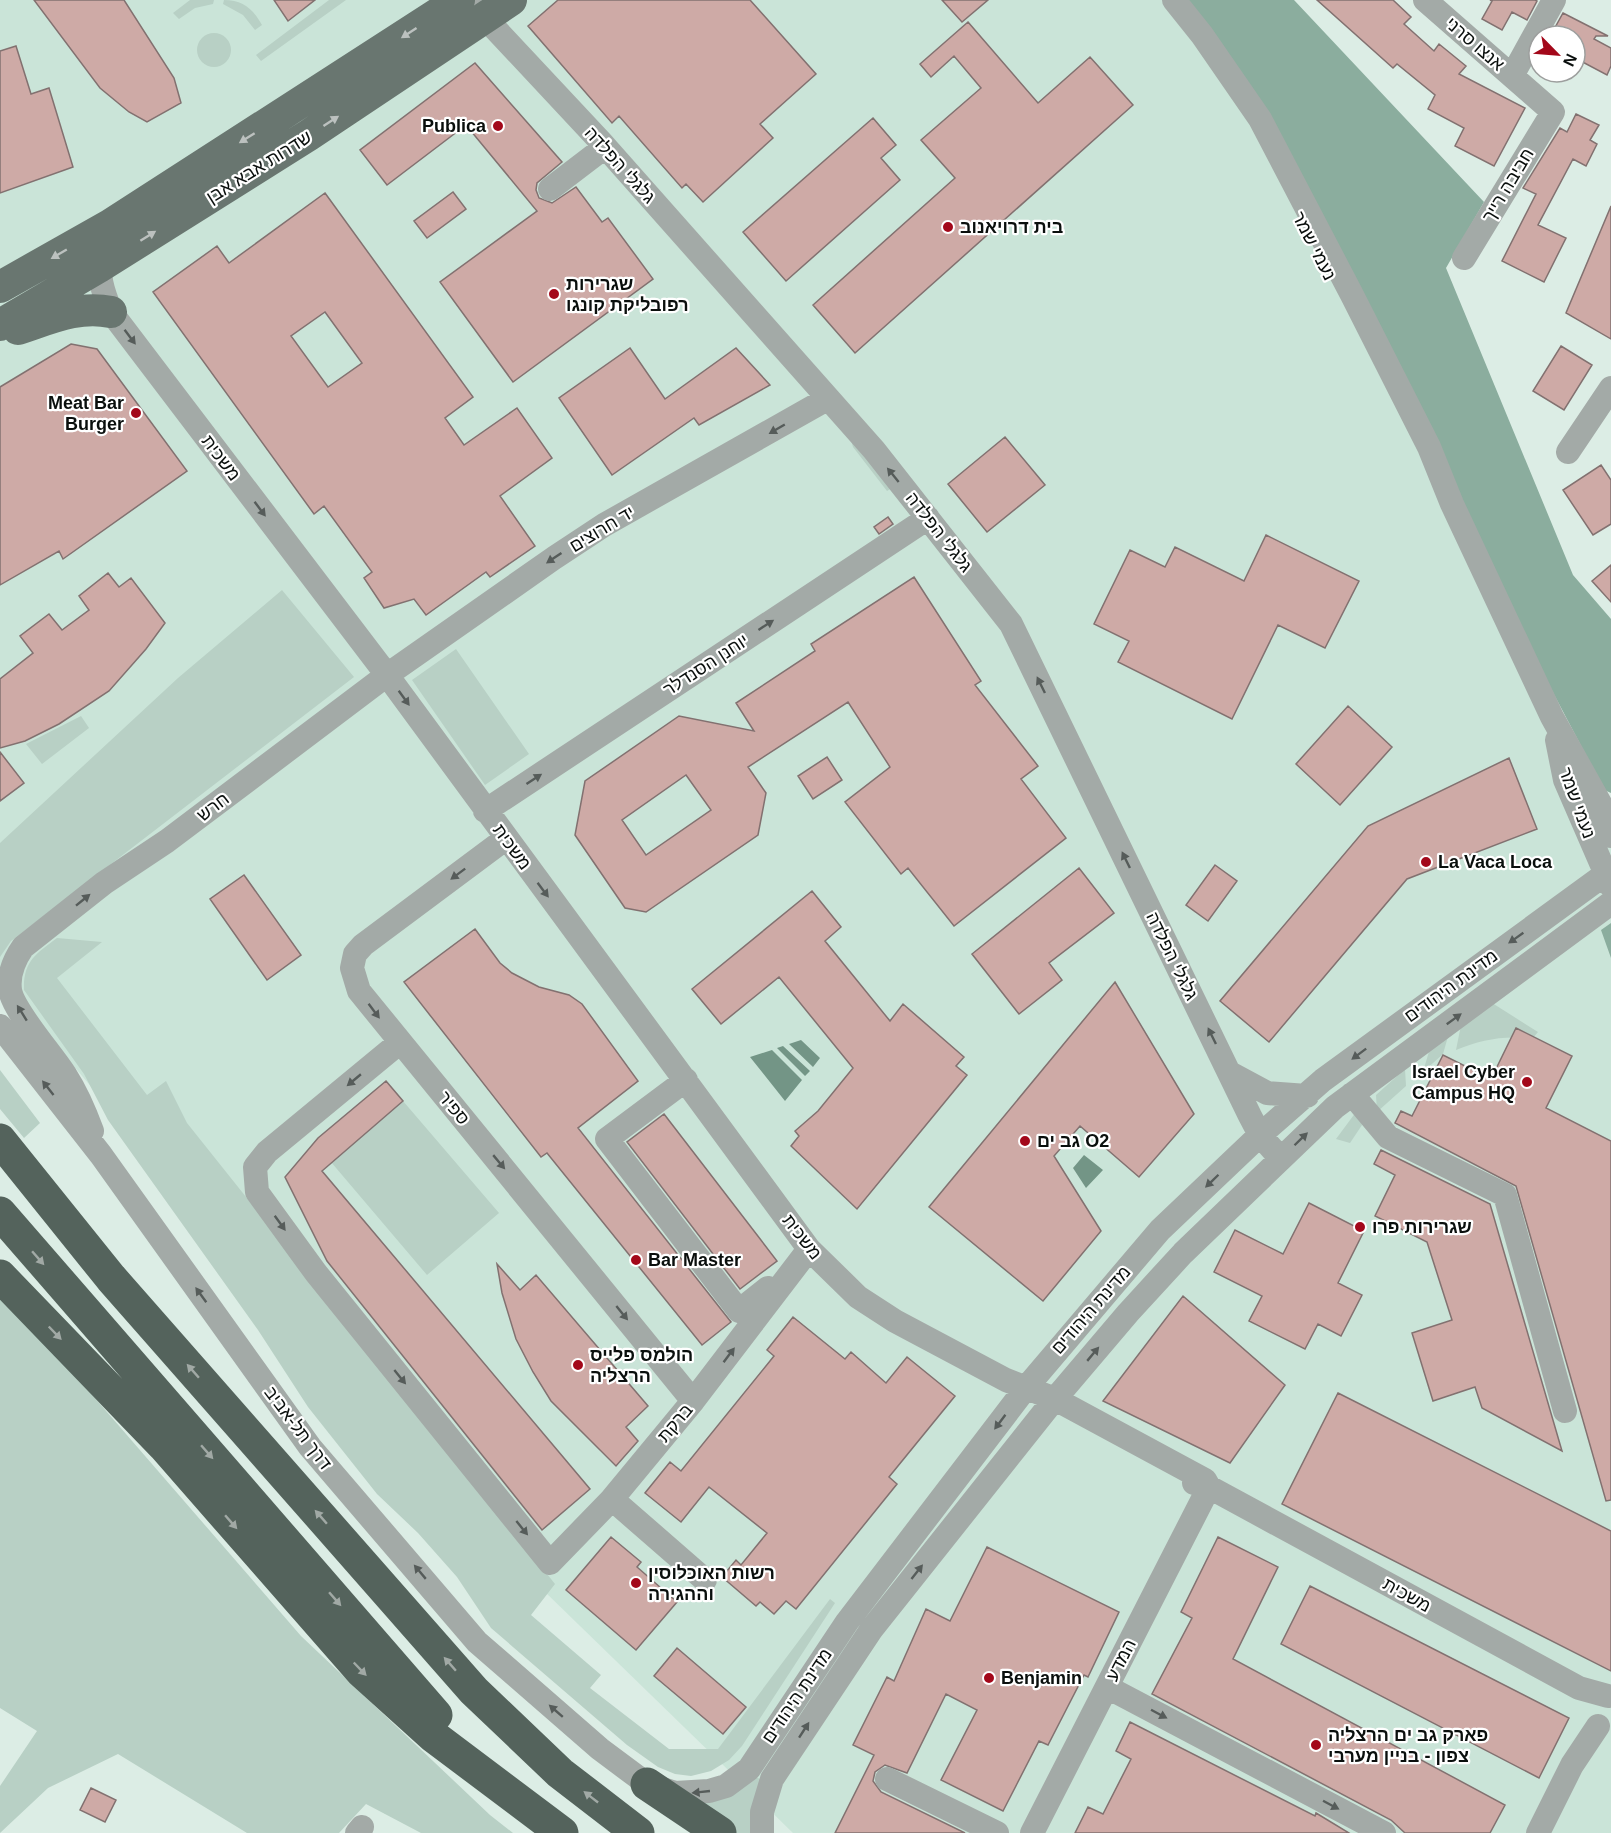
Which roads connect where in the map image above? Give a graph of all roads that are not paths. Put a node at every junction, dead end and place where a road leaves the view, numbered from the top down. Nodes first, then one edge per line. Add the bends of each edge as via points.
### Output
1 (458, 0) edge
2 (511, 0) edge
3 (1158, 0) edge
4 (1174, 0) edge
5 (1425, 0) edge
6 (1554, 0) edge
7 (486, 19) junction
8 (1512, 76) junction
9 (1553, 112) joint
10 (605, 147) junction
11 (550, 189) dead end
12 (110, 225) junction
13 (1464, 258) dead end
14 (99, 267) junction
15 (0, 287) edge
16 (111, 312) junction
17 (0, 325) edge
18 (0, 335) edge
19 (1611, 388) edge
20 (827, 399) junction
21 (1568, 452) dead end
22 (1452, 504) junction
23 (928, 518) junction
24 (387, 675) junction
25 (1552, 717) junction
26 (1606, 810) edge
27 (485, 811) junction
28 (1601, 838) edge
29 (505, 839) junction
30 (1609, 877) edge
31 (1583, 890) junction
32 (1611, 903) edge
33 (0, 1026) edge
34 (399, 1043) junction
35 (1230, 1073) junction
36 (686, 1080) junction
37 (1352, 1094) junction
38 (1307, 1096) junction
39 (1260, 1135) junction
40 (0, 1140) edge
41 (101, 1155) junction
42 (1281, 1159) junction
43 (0, 1213) edge
44 (802, 1257) junction
45 (0, 1276) edge
46 (1025, 1389) junction
47 (693, 1401) junction
48 (1052, 1403) junction
49 (1565, 1411) dead end
50 (1209, 1487) junction
51 (612, 1499) junction
52 (705, 1580) dead end
53 (1107, 1687) junction
54 (1609, 1695) edge
55 (1605, 1736) edge
56 (887, 1779) dead end
57 (647, 1784) junction
58 (509, 1793) junction
59 (557, 1830) edge
60 (638, 1833) edge
61 (720, 1833) edge
62 (762, 1833) edge
63 (997, 1833) edge
64 (1032, 1833) edge
65 (1384, 1833) edge
66 (1538, 1833) edge

1 - 7 street, גלגלי הפלדה
1 -> 12 main road, שדרות אבא אבן
2 - 7 main road, שדרות אבא אבן
3 - 22 street, נעמי שמר via 1253,126
4 - 22 street, נעמי שמר via 1260,119 1429,447
5 - 8 street, אנצו סרני
6 - 8 street
7 - 10 street, גלגלי הפלדה
14 -> 7 main road, שדרות אבא אבן
8 - 9 street, אנצו סרני
9 - 13 street, חביבה רייך
10 - 11 street
10 - 20 street, גלגלי הפלדה
12 - 14 street, משכית
12 -> 15 main road, שדרות אבא אבן
14 - 16 street, משכית via 102,290
14 - 17 main road, שדרות אבא אבן
16 - 18 main road via 69,312
16 -> 24 street, משכית
19 - 21 street
23 -> 20 street, גלגלי הפלדה
20 -> 24 street, יד חרוצים via 604,525
22 - 25 street, נעמי שמר
27 -> 23 street, יוחנן הסנדלר
35 -> 23 street, גלגלי הפלדה via 1011,624
24 -> 27 street, משכית
41 -> 24 street, חרש via 67,1076 10,992 14,959 37,935 105,883 167,841
25 - 26 street, נעמי שמר
25 - 28 street, נעמי שמר via 1565,780
26 - 28 street, נעמי שמר
27 - 29 street, משכית
28 - 30 street, נעמי שמר
28 - 31 street
29 -> 34 street, ספיר via 356,954 352,968 359,991
29 -> 36 street, משכית
30 - 31 street, מדינת היהודים
31 -> 38 street, מדינת היהודים
37 -> 32 street, מדינת היהודים
41 -> 33 street, דרך תל-אביב
34 -> 47 street, ספיר
34 -> 51 street, ברקת via 267,1152 255,1167 257,1192 316,1273 550,1563
35 - 38 street via 1267,1093
35 - 39 street, גלגלי הפלדה
36 - 44 street, משכית
36 - 44 street via 607,1138 739,1311
42 -> 37 street, מדינת היהודים
37 - 49 street via 1388,1137 1505,1194
38 - 39 street, מדינת היהודים
39 - 42 street, גלגלי הפלדה
39 -> 46 street, מדינת היהודים via 1160,1230
60 -> 40 highway, דרך תל-אביב via 560,1773 474,1691 111,1278
57 -> 41 street, דרך תל-אביב via 600,1749 477,1642 310,1447
48 -> 42 street, מדינת היהודים via 1183,1253
43 -> 58 highway via 434,1713
44 - 46 street, משכית via 895,1321
47 -> 44 street, ברקת
45 -> 58 highway via 164,1446 361,1671 432,1736
46 - 48 street, משכית
46 -> 57 street, מדינת היהודים via 847,1622 749,1769 726,1786 709,1791 675,1793
47 - 51 street, ברקת
48 - 50 street, משכית via 1201,1487
62 -> 48 street, מדינת היהודים via 762,1812 772,1779 871,1630
50 - 53 street, המדע
50 - 54 street, משכית via 1579,1688
51 - 52 street
53 - 64 street, המדע
53 -> 65 street
54 - 55 street via 1599,1710
55 - 66 street via 1572,1765
56 - 63 street
57 - 61 highway
58 - 59 highway

